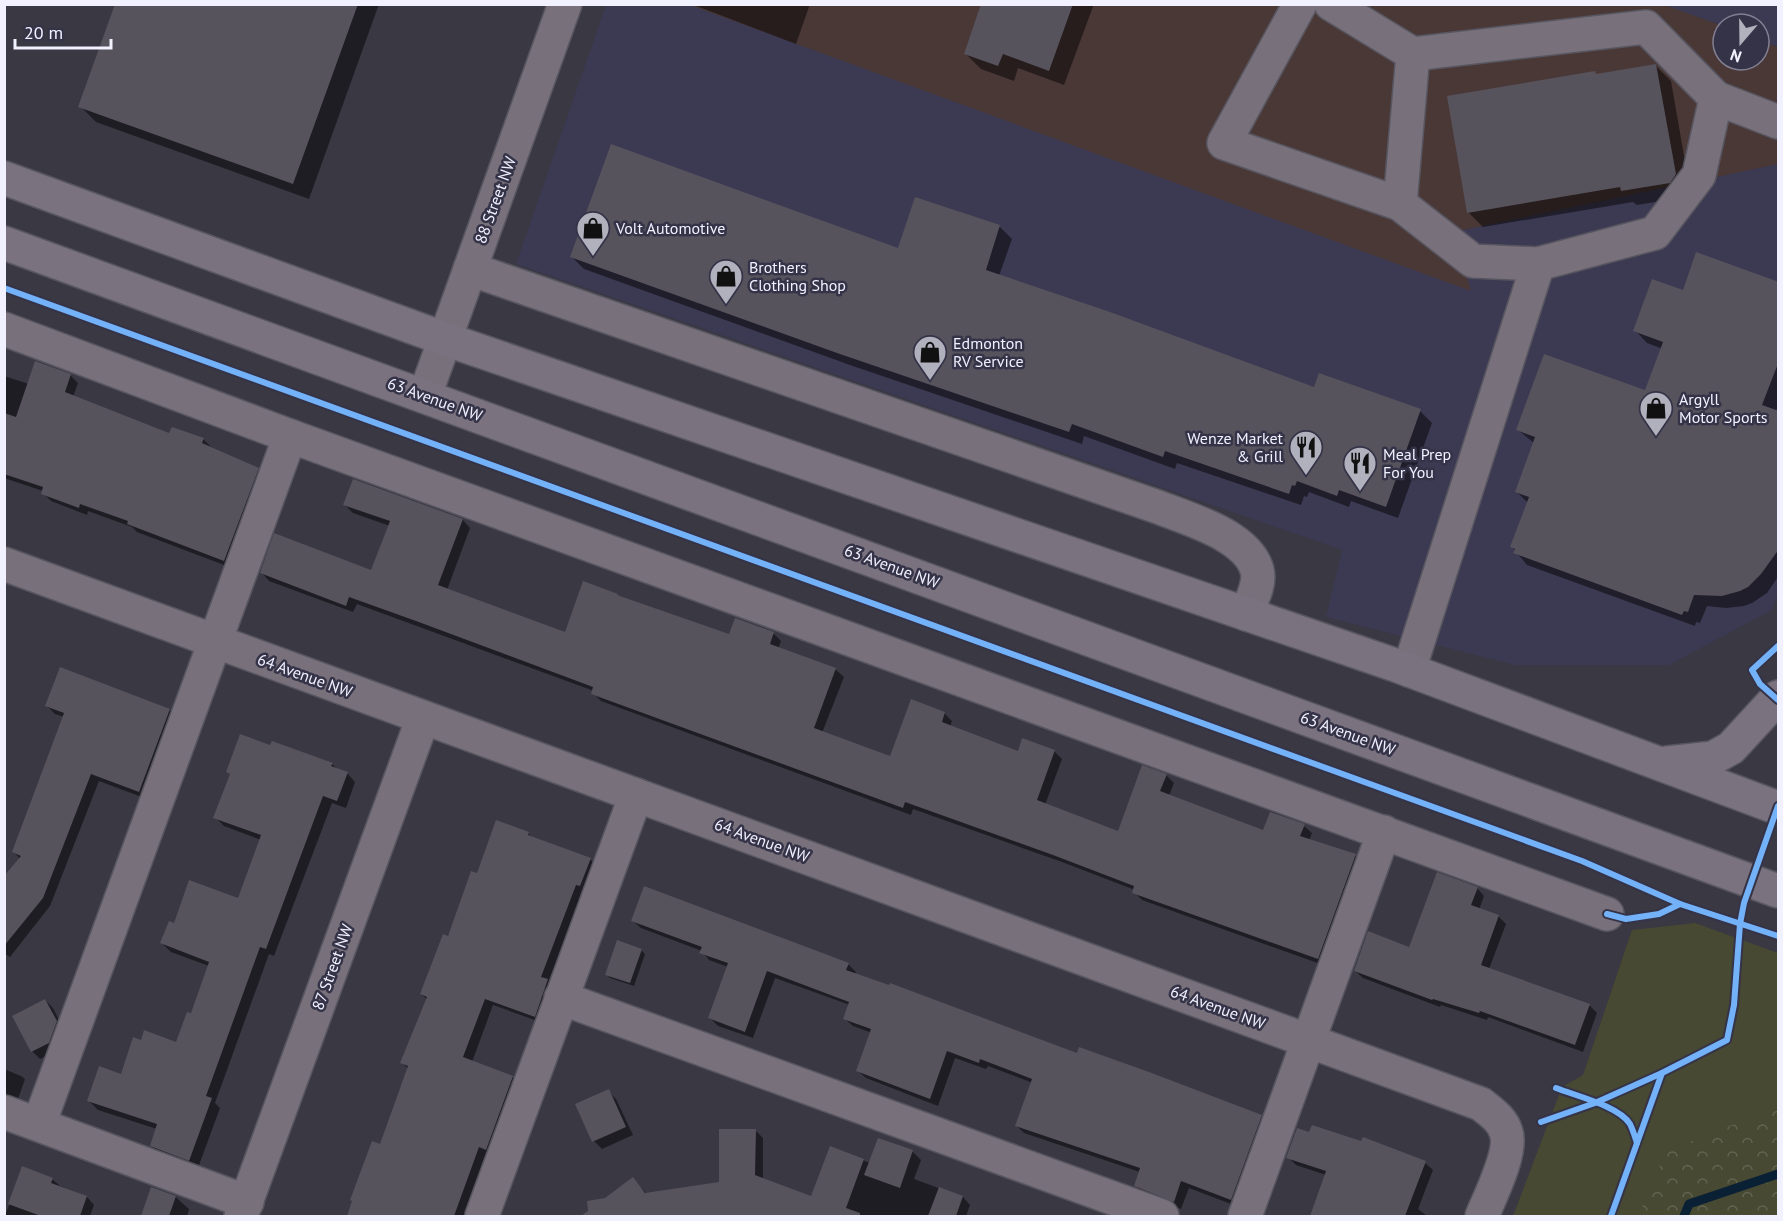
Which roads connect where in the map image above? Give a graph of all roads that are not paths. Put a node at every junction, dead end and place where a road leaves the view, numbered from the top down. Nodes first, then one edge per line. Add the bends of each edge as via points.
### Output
1 (565, 4) edge
2 (1299, 4) edge
3 (1330, 4) edge
4 (1606, 4) edge
5 (1628, 29) junction
6 (1413, 54) junction
7 (1716, 98) junction
8 (1779, 122) edge
9 (4, 178) edge
10 (1400, 204) junction
11 (4, 243) edge
12 (1538, 264) junction
13 (470, 269) junction
14 (4, 329) edge
15 (445, 339) junction
16 (425, 395) junction
17 (290, 436) junction
18 (5, 566) edge
19 (1246, 614) junction
20 (214, 642) junction
21 (1409, 670) junction
22 (1779, 698) edge
23 (423, 718) junction
24 (1661, 764) junction
25 (636, 795) junction
26 (1779, 808) edge
27 (1384, 832) junction
28 (1779, 891) edge
29 (1607, 914) dead end
30 (561, 998) junction
31 (1309, 1040) junction
32 (4, 1112) edge
33 (39, 1124) junction
34 (244, 1209) edge
35 (482, 1216) edge
36 (1162, 1216) edge
37 (1245, 1216) edge
38 (1482, 1216) edge

1 - 13 street, 88 Street NW
2 - 10 street via 1224,143
3 - 6 street
4 - 5 street
5 - 6 street
5 - 7 street via 1646,27
6 - 10 street
7 - 8 street
7 - 12 street via 1699,175 1655,233
9 - 15 main road
10 - 12 street via 1473,261
11 - 16 main road, 63 Avenue NW
12 - 21 street
13 - 15 street, 88 Street NW
13 - 19 street via 1214,530 1245,549 1257,570 1257,586
14 - 17 street
15 - 16 street, 88 Street NW
15 - 19 main road
16 - 28 main road, 63 Avenue NW
17 - 20 street
17 - 27 street
18 - 20 street, 64 Avenue NW
19 - 21 main road
20 - 23 street, 64 Avenue NW
20 - 33 street
21 - 24 main road
22 - 24 main road via 1731,748 1713,758
23 - 25 street, 64 Avenue NW
23 - 34 street, 87 Street NW
24 - 26 main road
25 - 30 street
25 - 31 street, 64 Avenue NW
27 - 29 street
27 - 31 street
30 - 35 street
30 - 36 street
31 - 37 street
31 - 38 street, 64 Avenue NW via 1481,1104 1500,1120 1506,1132 1506,1152
32 - 33 street
33 - 34 street

